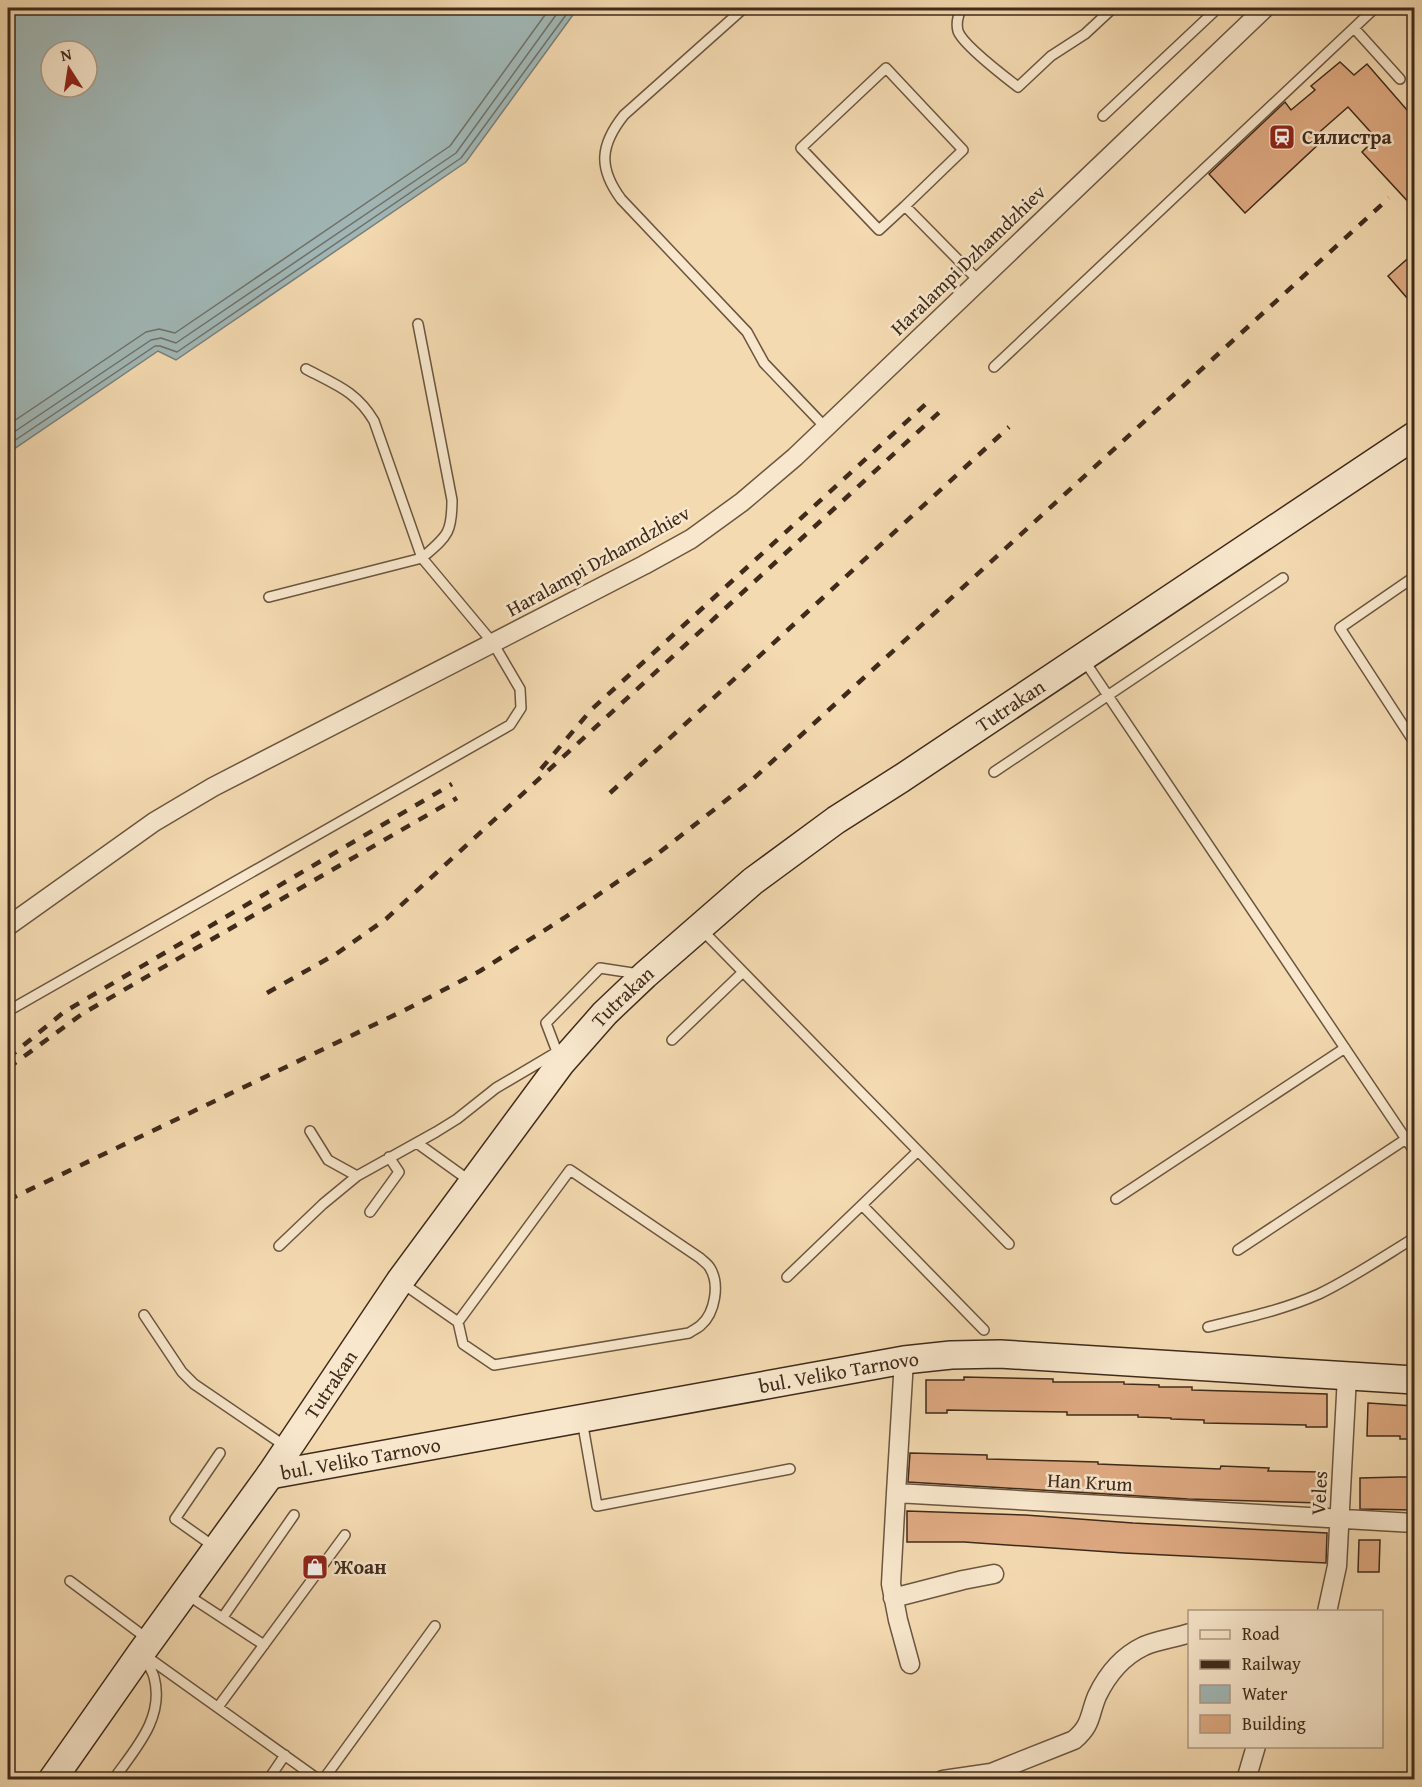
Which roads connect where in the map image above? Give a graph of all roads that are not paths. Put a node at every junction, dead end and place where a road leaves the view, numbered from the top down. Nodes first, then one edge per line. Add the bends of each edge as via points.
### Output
1 (744, 8) edge
2 (962, 8) edge
3 (1113, 8) edge
4 (1218, 8) edge
5 (1264, 8) edge
6 (1376, 8) edge
7 (1354, 28) junction
8 (1400, 79) dead end
9 (1103, 116) dead end
10 (905, 206) junction
11 (979, 281) junction
12 (418, 324) dead end
13 (994, 367) dead end
14 (306, 369) dead end
15 (826, 428) junction
16 (1414, 436) edge
17 (422, 558) junction
18 (1414, 577) edge
19 (1283, 578) dead end
20 (269, 597) dead end
21 (493, 643) junction
22 (1083, 658) junction
23 (1108, 695) junction
24 (1414, 742) edge
25 (994, 772) dead end
26 (8, 926) edge
27 (700, 927) junction
28 (743, 972) junction
29 (645, 975) junction
30 (8, 1011) edge
31 (672, 1040) dead end
32 (1345, 1047) junction
33 (559, 1058) junction
34 (310, 1131) dead end
35 (1406, 1139) junction
36 (417, 1143) junction
37 (918, 1151) junction
38 (1414, 1151) edge
39 (389, 1157) junction
40 (357, 1176) junction
41 (472, 1183) junction
42 (1116, 1199) dead end
43 (862, 1205) junction
44 (370, 1212) dead end
45 (1414, 1238) edge
46 (1008, 1244) dead end
47 (279, 1246) dead end
48 (1238, 1250) dead end
49 (787, 1276) dead end
50 (400, 1281) junction
51 (144, 1315) dead end
52 (458, 1322) junction
53 (1208, 1327) dead end
54 (984, 1330) dead end
55 (904, 1360) junction
56 (1347, 1376) junction
57 (1414, 1380) edge
58 (582, 1419) junction
59 (288, 1448) junction
60 (220, 1453) dead end
61 (790, 1469) dead end
62 (270, 1475) junction
63 (896, 1493) junction
64 (294, 1515) dead end
65 (1340, 1519) junction
66 (1414, 1523) edge
67 (345, 1535) dead end
68 (216, 1548) junction
69 (994, 1574) dead end
70 (70, 1581) dead end
71 (184, 1593) junction
72 (893, 1598) junction
73 (1327, 1610) edge
74 (223, 1617) junction
75 (435, 1626) dead end
76 (1188, 1634) edge
77 (146, 1645) junction
78 (264, 1645) junction
79 (910, 1664) dead end
80 (218, 1707) junction
81 (1255, 1748) edge
82 (285, 1755) junction
83 (52, 1779) edge
84 (113, 1779) edge
85 (268, 1779) edge
86 (318, 1779) edge
87 (323, 1779) edge
88 (943, 1779) edge
89 (1246, 1779) edge

1 - 15 lane via 624,115 604,147 605,166 610,184 621,199 747,332 764,363
2 - 3 lane via 958,34 1018,87
4 - 9 lane
5 - 11 street, Haralampi Dzhamdzhiev
6 - 7 lane
7 - 8 lane
7 - 13 lane
10 - 10 lane via 879,230 801,148 886,68 963,150
10 - 11 lane
11 - 15 street, Haralampi Dzhamdzhiev
12 - 17 lane via 452,500 452,519 445,538
14 - 17 lane via 354,394 365,405
15 - 21 street, Haralampi Dzhamdzhiev via 751,494 691,539
16 - 22 street, Tutrakan
17 - 20 lane
17 - 21 lane
18 - 24 lane via 1340,628
19 - 23 lane
21 - 26 street, Haralampi Dzhamdzhiev via 213,787 164,816
21 - 30 lane via 520,689 521,708 510,725
22 - 23 lane
22 - 27 street, Tutrakan via 836,820 753,881
23 - 25 lane
23 - 32 lane
27 - 28 lane
27 - 29 street, Tutrakan
28 - 31 lane
28 - 37 lane
29 - 33 street, Tutrakan
29 - 33 lane via 600,968 546,1023
32 - 35 lane
32 - 42 lane
33 - 36 lane via 517,1074
33 - 41 street, Tutrakan via 517,1125
34 - 40 lane via 328,1160
35 - 38 lane
35 - 48 lane
36 - 39 lane
36 - 41 lane
37 - 43 lane
37 - 46 lane
39 - 40 lane
39 - 44 lane via 399,1172
40 - 47 lane
41 - 50 street, Tutrakan
43 - 49 lane
43 - 54 lane
45 - 53 lane via 1319,1294 1283,1308
50 - 52 lane
50 - 59 street, Tutrakan
51 - 59 lane via 194,1384
52 - 52 lane via 570,1170 700,1258 710,1268 715,1283 709,1315 689,1333 494,1365 463,1344
55 - 56 street, bul. Veliko Tarnovo via 1000,1354
55 - 58 street, bul. Veliko Tarnovo
55 - 63 street
56 - 57 street, bul. Veliko Tarnovo
56 - 65 street, Veles
58 - 61 lane via 597,1506
58 - 62 street, bul. Veliko Tarnovo
59 - 62 street, Tutrakan
60 - 68 lane via 175,1519
62 - 68 street, Tutrakan
63 - 65 street, Han Krum
63 - 72 street
64 - 74 lane
65 - 66 street, Han Krum
65 - 73 street, Veles via 1337,1566
67 - 78 lane
68 - 71 street, Tutrakan
69 - 72 street
70 - 77 lane via 141,1634
71 - 74 lane
71 - 77 street, Tutrakan
72 - 79 street
74 - 78 lane
75 - 87 lane
76 - 88 street via 1145,1645 1126,1657 1109,1675 1085,1731 1074,1740 990,1773
77 - 80 lane
77 - 83 street, Tutrakan
77 - 84 lane via 157,1692 154,1715 147,1732
78 - 80 lane
80 - 82 lane
81 - 89 street
82 - 85 lane
82 - 86 lane

